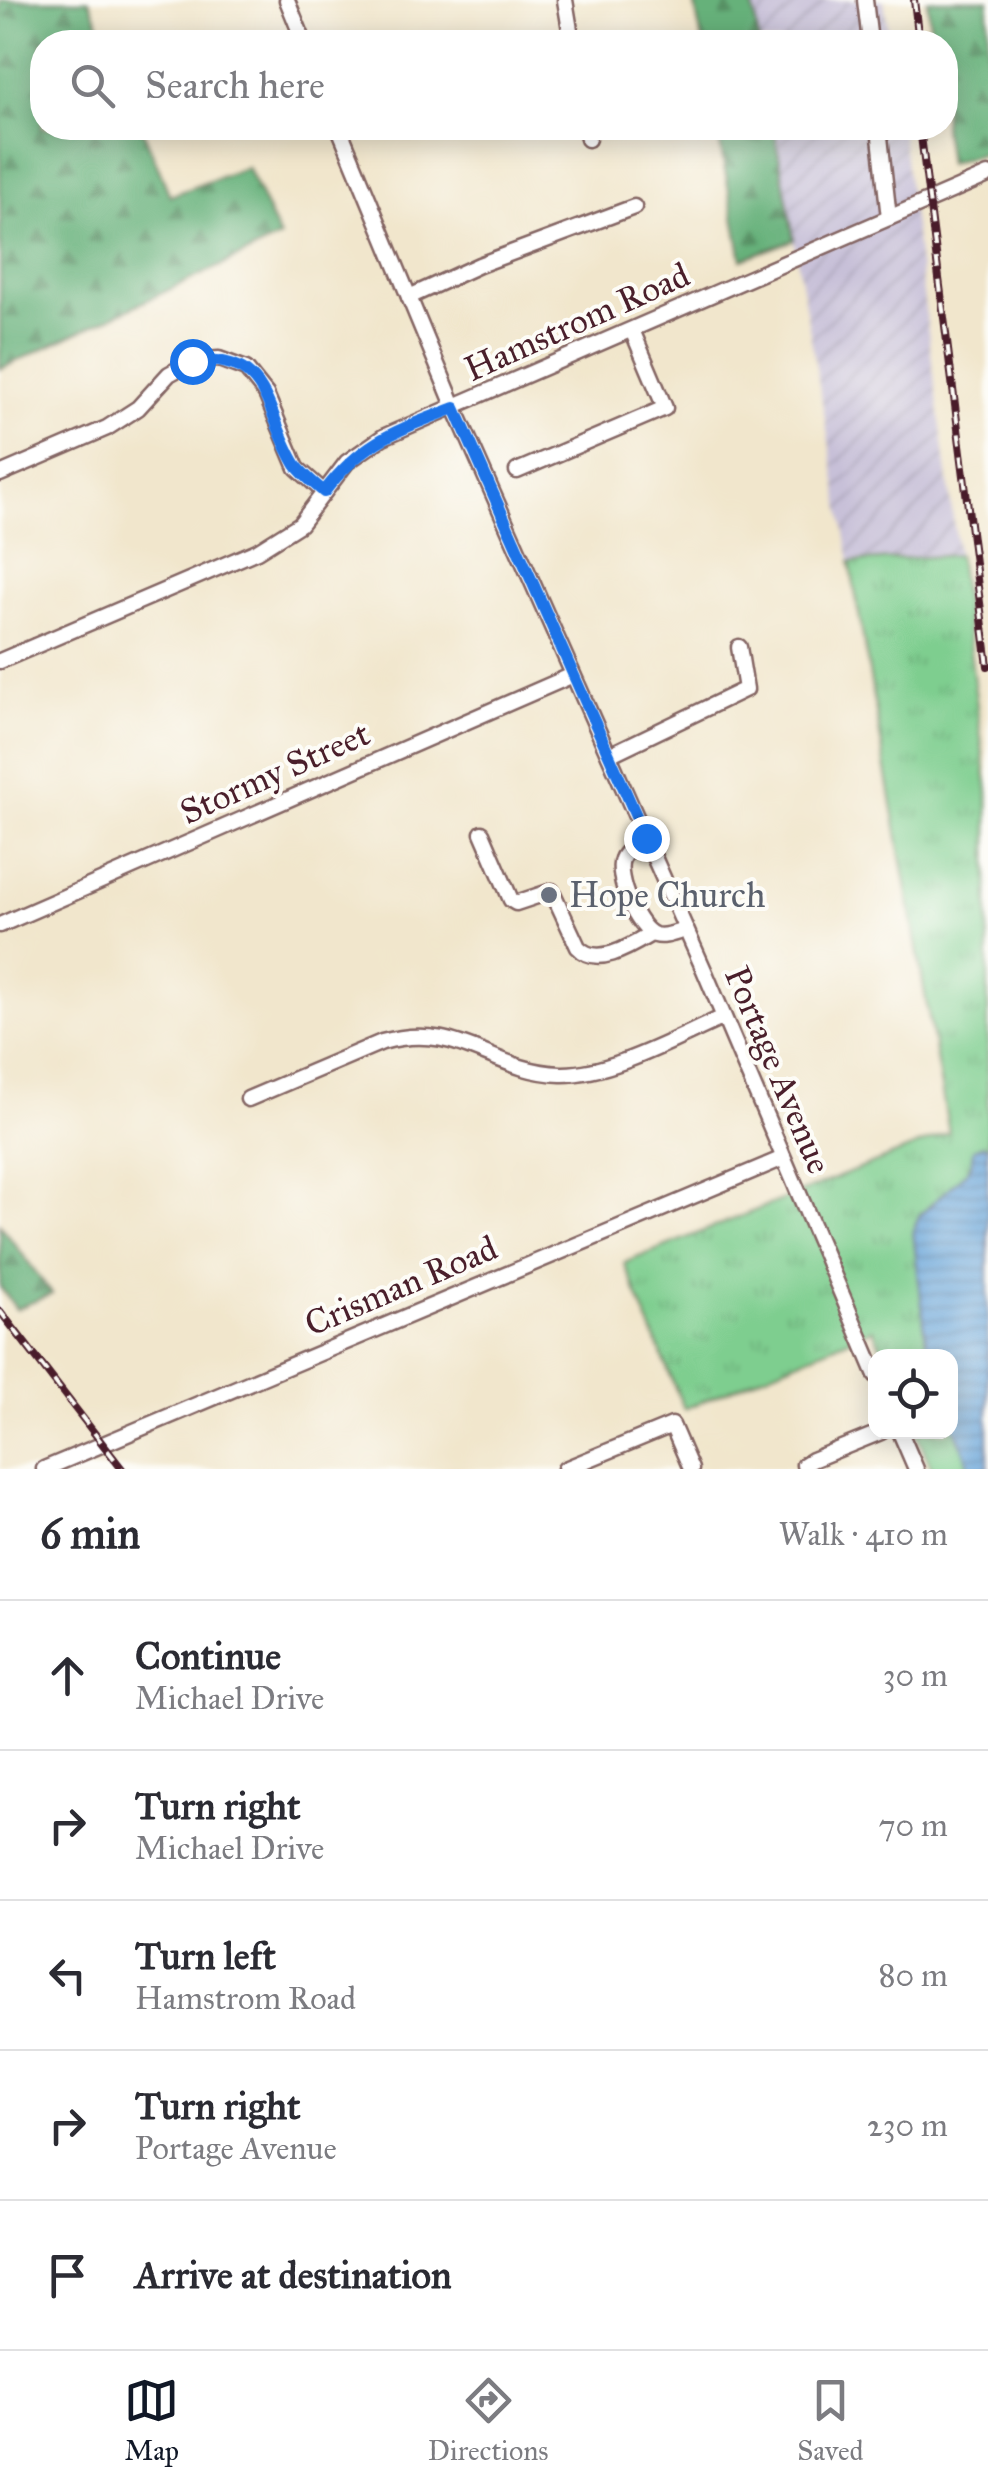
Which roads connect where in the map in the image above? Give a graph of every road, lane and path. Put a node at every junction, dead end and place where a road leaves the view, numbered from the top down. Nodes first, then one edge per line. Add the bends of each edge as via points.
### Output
1 (286, 0) edge
2 (566, 0) edge
3 (865, 0) edge
4 (299, 30) edge
5 (570, 30) edge
6 (869, 30) edge
7 (344, 140) edge
8 (880, 140) edge
9 (988, 175) edge
10 (634, 207) dead end
11 (889, 218) junction
12 (409, 297) junction
13 (632, 330) junction
14 (455, 408) junction
15 (517, 472) dead end
16 (0, 474) edge
17 (324, 492) junction
18 (739, 647) dead end
19 (0, 661) edge
20 (573, 675) junction
21 (608, 755) junction
22 (482, 833) dead end
23 (646, 838) junction
24 (0, 926) edge
25 (686, 930) junction
26 (651, 934) junction
27 (722, 1018) junction
28 (248, 1099) dead end
29 (781, 1158) junction
30 (868, 1357) edge
31 (868, 1437) edge
32 (903, 1439) edge
33 (44, 1469) edge
34 (565, 1469) edge
35 (691, 1469) edge
36 (805, 1469) edge
37 (916, 1469) edge

1 - 4 street
2 - 5 street
3 - 6 street
7 - 12 street, Portage Avenue
8 - 11 street
9 - 11 street, Hamstrom Road
10 - 12 street
11 - 13 street, Hamstrom Road
12 - 14 street, Portage Avenue
13 - 14 street, Hamstrom Road
13 - 15 street via 665,408
14 - 17 street, Hamstrom Road via 383,437 347,462
14 - 20 street, Portage Avenue
16 - 17 street via 107,428 138,408 169,374 192,361 218,358 246,369 266,394 297,468
17 - 19 street, Hamstrom Road via 300,524 257,551
18 - 21 street via 746,690
20 - 21 street, Portage Avenue
20 - 24 street, Stormy Street
21 - 23 street, Portage Avenue
22 - 26 street via 511,900 552,891 584,954 626,949
23 - 25 street, Portage Avenue
23 - 26 street via 625,854 620,874 639,922
25 - 26 street
25 - 27 street, Portage Avenue
27 - 28 street via 604,1066 563,1074 446,1038 403,1037
27 - 29 street, Portage Avenue
29 - 30 street, Portage Avenue
29 - 33 street, Crisman Road
31 - 36 street
32 - 37 street
34 - 35 street via 672,1425

